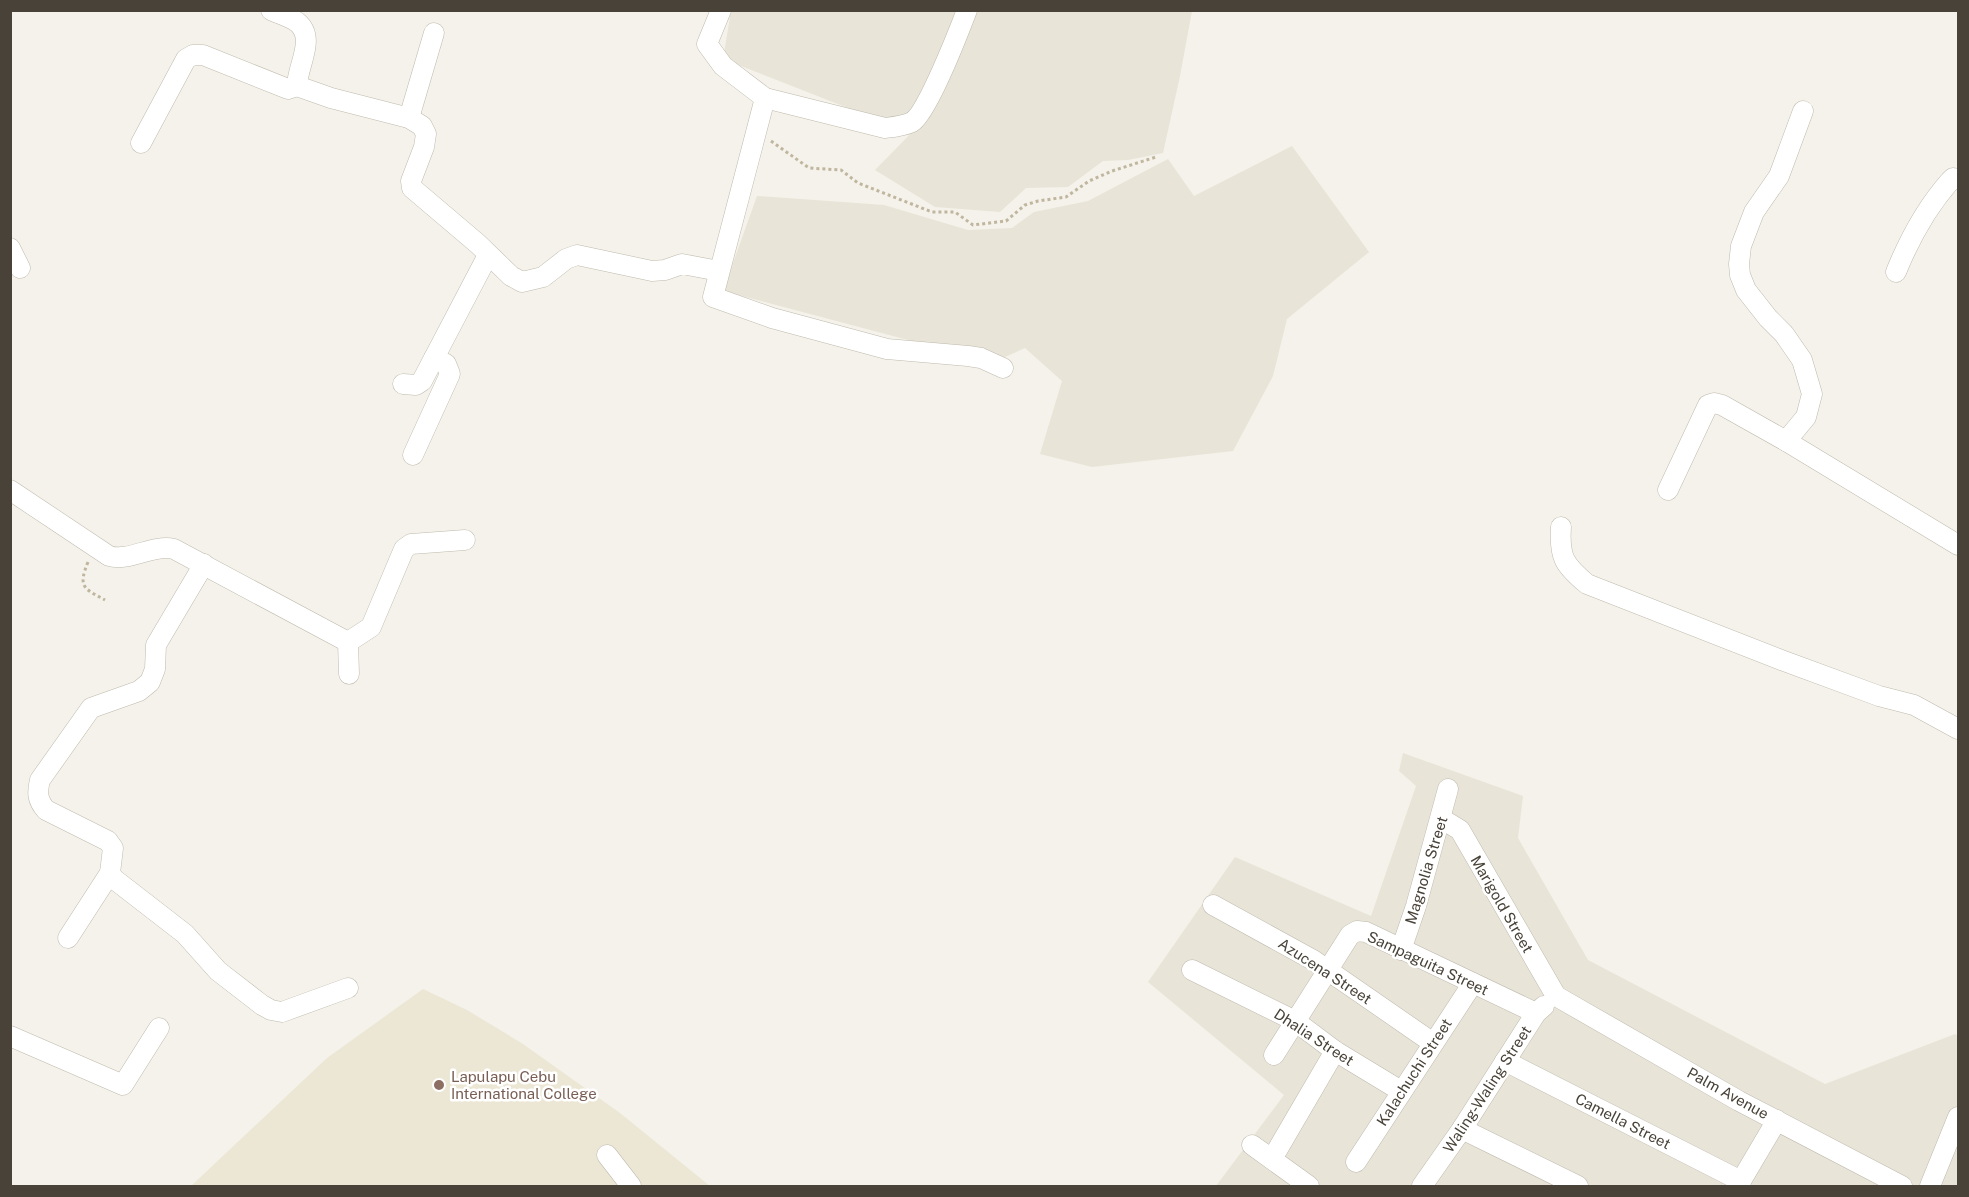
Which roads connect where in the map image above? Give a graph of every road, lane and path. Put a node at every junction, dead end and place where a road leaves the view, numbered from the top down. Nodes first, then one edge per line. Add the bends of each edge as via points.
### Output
1 (271, 10) edge
2 (721, 10) edge
3 (968, 10) edge
4 (434, 33) dead end
5 (297, 86) junction
6 (765, 98) junction
7 (1803, 111) dead end
8 (409, 118) junction
9 (756, 131) junction
10 (141, 143) dead end
11 (1156, 157) dead end
12 (1959, 179) edge
13 (10, 248) edge
14 (488, 255) junction
15 (20, 267) dead end
16 (719, 271) junction
17 (1896, 272) dead end
18 (434, 358) junction
19 (1003, 368) dead end
20 (403, 384) dead end
21 (1786, 441) junction
22 (413, 455) dead end
23 (10, 490) edge
24 (1668, 490) dead end
25 (1561, 527) dead end
26 (465, 540) dead end
27 (1959, 545) edge
28 (94, 546) junction
29 (204, 564) junction
30 (105, 600) dead end
31 (348, 642) junction
32 (349, 674) dead end
33 (1959, 729) edge
34 (1448, 789) dead end
35 (1442, 819) junction
36 (110, 873) junction
37 (1213, 905) dead end
38 (68, 938) dead end
39 (1401, 950) junction
40 (1327, 969) junction
41 (1192, 970) dead end
42 (1473, 983) junction
43 (348, 987) dead end
44 (1556, 996) junction
45 (1536, 1013) junction
46 (1295, 1021) junction
47 (159, 1028) dead end
48 (10, 1036) edge
49 (1433, 1043) junction
50 (1335, 1051) junction
51 (1274, 1055) dead end
52 (1505, 1061) junction
53 (1401, 1091) junction
54 (1959, 1117) edge
55 (1777, 1120) junction
56 (1462, 1129) junction
57 (1252, 1145) dead end
58 (607, 1155) dead end
59 (1272, 1160) junction
60 (1356, 1162) dead end
61 (1739, 1184) edge
62 (632, 1186) edge
63 (1309, 1186) edge
64 (1425, 1186) edge
65 (1578, 1186) edge
66 (1902, 1186) edge
67 (1931, 1186) edge

1 - 5 street via 298,23 304,33 307,43
2 - 6 street via 707,44 723,66
3 - 6 street via 926,102 914,120 903,125 885,128
4 - 8 street
5 - 8 street
5 - 10 street via 288,89 203,55 193,55 186,59
6 - 9 street
7 - 21 street via 1779,176 1754,212 1741,246 1739,264 1746,290 1802,360 1812,394 1806,417
8 - 14 street via 422,126 426,134 412,188
9 - 11 path via 809,168 841,170 858,183 932,212 955,212 973,225 1006,221 1025,204 1066,197 1089,181
9 - 16 street
12 - 17 street via 1950,181 1924,216
13 - 15 street
14 - 16 street via 522,282 543,277 577,255 652,271 682,264
14 - 18 street
16 - 19 street via 713,297 772,318 887,349 968,356
18 - 20 street via 422,381 416,385
18 - 22 street via 446,364 450,374
21 - 24 street via 1722,405 1708,405
21 - 27 street
23 - 28 street
25 - 33 street via 1560,546 1565,564 1587,584 1784,661 1914,705
26 - 31 street via 411,544 404,549 371,627
28 - 29 street via 117,558 166,547
28 - 30 path via 81,578 89,591
29 - 31 street
29 - 36 street via 156,645 150,682 139,691 90,708 40,780 37,790 45,810 108,841 113,848
31 - 32 street
34 - 35 street, Magnolia Street
35 - 39 street, Magnolia Street
35 - 44 street, Marigold Street via 1460,830
36 - 38 street
36 - 43 street via 185,934 218,971 271,1010 292,1010
37 - 40 street, Azucena Street
39 - 40 street, Sampaguita Street via 1357,931 1350,935
39 - 42 street, Sampaguita Street
40 - 46 street, Sampaguita Street
40 - 49 street, Azucena Street
41 - 46 street, Dhalia Street
42 - 45 street, Sampaguita Street
42 - 49 street, Kalachuchi Street
44 - 45 street, Waling-Waling Street
44 - 55 street, Palm Avenue
45 - 52 street, Waling-Waling Street
46 - 50 street, Dhalia Street
46 - 51 street, Sampaguita Street
47 - 48 street via 123,1085
49 - 53 street, Kalachuchi Street
50 - 53 street, Dhalia Street
50 - 59 street
52 - 56 street, Waling-Waling Street
52 - 61 street, Camella Street
53 - 60 street, Kalachuchi Street
54 - 67 street
55 - 61 street
55 - 66 street, Palm Avenue
56 - 64 street, Waling-Waling Street
56 - 65 street
57 - 59 street
58 - 62 street
59 - 63 street
66 - 67 street, Palm Avenue

